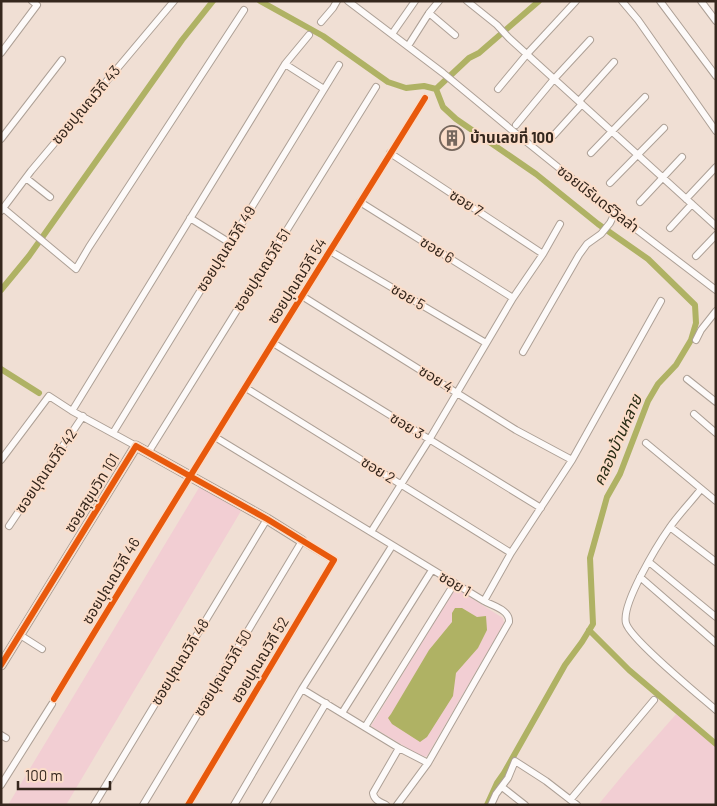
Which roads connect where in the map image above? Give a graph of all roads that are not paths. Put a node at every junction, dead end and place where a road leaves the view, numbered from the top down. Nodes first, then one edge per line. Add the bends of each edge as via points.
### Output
1 (174, 1) edge
2 (337, 1) edge
3 (348, 1) edge
4 (415, 1) edge
5 (439, 1) edge
6 (467, 1) edge
7 (576, 1) edge
8 (622, 1) edge
9 (660, 1) edge
10 (701, 1) edge
11 (35, 3) edge
12 (244, 10) dead end
13 (429, 13) junction
14 (716, 21) edge
15 (322, 22) dead end
16 (392, 34) junction
17 (309, 35) dead end
18 (455, 35) dead end
19 (590, 40) dead end
20 (408, 46) junction
21 (1, 53) edge
22 (527, 54) junction
23 (62, 60) dead end
24 (614, 62) dead end
25 (285, 64) junction
26 (339, 65) dead end
27 (716, 76) edge
28 (554, 79) junction
29 (376, 87) dead end
30 (324, 89) junction
31 (498, 89) dead end
32 (645, 97) dead end
33 (425, 98) dead end
34 (580, 103) junction
35 (516, 125) dead end
36 (664, 128) dead end
37 (611, 131) junction
38 (716, 131) edge
39 (554, 135) dead end
40 (1, 139) edge
41 (390, 153) junction
42 (591, 153) dead end
43 (638, 155) junction
44 (682, 157) dead end
45 (716, 167) edge
46 (26, 178) junction
47 (663, 178) junction
48 (610, 183) dead end
49 (50, 197) dead end
50 (686, 199) junction
51 (360, 202) junction
52 (640, 202) dead end
53 (692, 204) junction
54 (2, 209) edge
55 (615, 213) junction
56 (190, 218) junction
57 (560, 224) dead end
58 (715, 224) edge
59 (670, 228) dead end
60 (716, 235) edge
61 (230, 243) junction
62 (330, 251) junction
63 (543, 254) junction
64 (696, 256) dead end
65 (716, 290) edge
66 (302, 296) junction
67 (513, 298) junction
68 (661, 301) dead end
69 (716, 311) edge
70 (696, 340) dead end
71 (273, 343) junction
72 (486, 343) junction
73 (523, 352) dead end
74 (686, 379) dead end
75 (246, 388) junction
76 (457, 393) junction
77 (716, 402) edge
78 (72, 411) junction
79 (694, 414) dead end
80 (83, 416) junction
81 (113, 433) junction
82 (716, 433) edge
83 (215, 437) junction
84 (429, 440) junction
85 (646, 443) dead end
86 (136, 446) junction
87 (148, 453) junction
88 (1, 460) edge
89 (572, 460) junction
90 (190, 477) junction
91 (401, 484) junction
92 (701, 489) junction
93 (716, 501) edge
94 (541, 508) junction
95 (267, 519) junction
96 (9, 526) dead end
97 (670, 527) junction
98 (371, 532) junction
99 (302, 541) junction
100 (392, 546) junction
101 (511, 554) junction
102 (649, 562) junction
103 (716, 562) edge
104 (432, 570) junction
105 (640, 577) junction
106 (454, 584) junction
107 (484, 602) junction
108 (716, 617) edge
109 (20, 635) junction
110 (716, 643) edge
111 (42, 649) dead end
112 (1, 665) edge
113 (302, 689) junction
114 (654, 700) dead end
115 (326, 703) junction
116 (716, 710) edge
117 (342, 713) junction
118 (365, 727) junction
119 (399, 748) junction
120 (428, 763) junction
121 (1, 785) edge
122 (502, 787) junction
123 (570, 799) junction
124 (398, 804) edge
125 (94, 805) edge
126 (143, 805) edge
127 (188, 805) edge
128 (234, 805) edge
129 (265, 805) edge
130 (386, 805) edge
131 (491, 805) edge
132 (525, 805) edge
133 (577, 805) edge

1 - 46 street, ซอยปุณณวิถี 43
2 - 15 street
3 - 16 street, ซอยนิรันดร์วิลล่า
4 - 16 street
5 - 13 street
6 - 22 street
7 - 22 street
8 - 38 street
9 - 27 street
10 - 14 street
11 - 21 street
12 - 54 street via 76,269
13 - 18 street
13 - 20 street
16 - 20 street, ซอยนิรันดร์วิลล่า
17 - 25 street
19 - 28 street
20 - 55 street, ซอยนิรันดร์วิลล่า
22 - 28 street
22 - 31 street
23 - 40 street
24 - 34 street
25 - 30 street
25 - 56 street
26 - 30 street, ซอยปุณณวิถี 49
28 - 34 street
28 - 35 street
29 - 87 street, ซอยปุณณวิถี 51
30 - 61 street, ซอยปุณณวิถี 49
32 - 37 street
33 - 41 street, ซอยปุณณวิถี 54
34 - 37 street
34 - 39 street
36 - 43 street
37 - 42 street
37 - 43 street
41 - 51 street, ซอยปุณณวิถี 54
41 - 63 street, ซอย 7
43 - 47 street
43 - 48 street
44 - 47 street
45 - 50 street
46 - 49 street
46 - 54 street, ซอยปุณณวิถี 43
47 - 50 street
47 - 52 street
50 - 53 street
51 - 62 street, ซอยปุณณวิถี 54
51 - 67 street, ซอย 6
53 - 58 street
53 - 59 street
55 - 65 street, ซอยนิรันดร์วิลล่า
55 - 73 street via 601,234 579,255
56 - 61 street
56 - 78 street
57 - 63 street
60 - 64 street
61 - 81 street, ซอยปุณณวิถี 49
62 - 66 street, ซอยปุณณวิถี 54
62 - 72 street, ซอย 5
63 - 67 street
66 - 71 street, ซอยปุณณวิถี 54
66 - 76 street, ซอย 4
67 - 72 street
68 - 89 street
69 - 70 street
71 - 75 street, ซอยปุณณวิถี 54
71 - 84 street, ซอย 3
72 - 76 street
74 - 77 street
75 - 83 street, ซอยปุณณวิถี 54
75 - 91 street, ซอย 2
76 - 84 street
76 - 89 street, ซอย 4
78 - 80 street
78 - 88 street via 49,396
79 - 82 street
80 - 81 street
80 - 96 street, ซอยปุณณวิถี 42
81 - 86 street
83 - 90 street, ซอยปุณณวิถี 54
83 - 98 street, ซอย 1
84 - 91 street
84 - 94 street, ซอย 3
85 - 92 street
86 - 87 street, ซอยสุขุมวิท 101
86 - 109 street, ซอยสุขุมวิท 101
87 - 90 street, ซอยสุขุมวิท 101
89 - 94 street
90 - 95 street, ซอยสุขุมวิท 101
90 - 121 street, ซอยปุณณวิถี 46
91 - 98 street
91 - 101 street, ซอย 2
92 - 93 street
92 - 97 street
94 - 101 street
95 - 99 street, ซอยสุขุมวิท 101
95 - 125 street, ซอยปุณณวิถี 48
97 - 102 street
97 - 103 street
98 - 100 street, ซอย 1
99 - 126 street, ซอยปุณณวิถี 50
99 - 127 street, ซอยปุณณวิถี 52 via 334,560
100 - 104 street, ซอย 1
100 - 113 street
101 - 107 street
102 - 105 street
102 - 108 street
104 - 106 street, ซอย 1
104 - 117 street
105 - 110 street
105 - 116 street via 627,608 629,631
106 - 107 street, ซอย 1
106 - 118 street
107 - 120 street, ซอย 1 via 504,612 509,622
109 - 111 street
109 - 112 street, ซอยสุขุมวิท 101
113 - 115 street
113 - 128 street
114 - 123 street
115 - 117 street
115 - 129 street
117 - 118 street
118 - 119 street
119 - 120 street
119 - 130 street via 373,793 374,798
120 - 124 street, ซอย 1
122 - 123 street via 515,761
122 - 131 street
122 - 132 street
123 - 133 street

